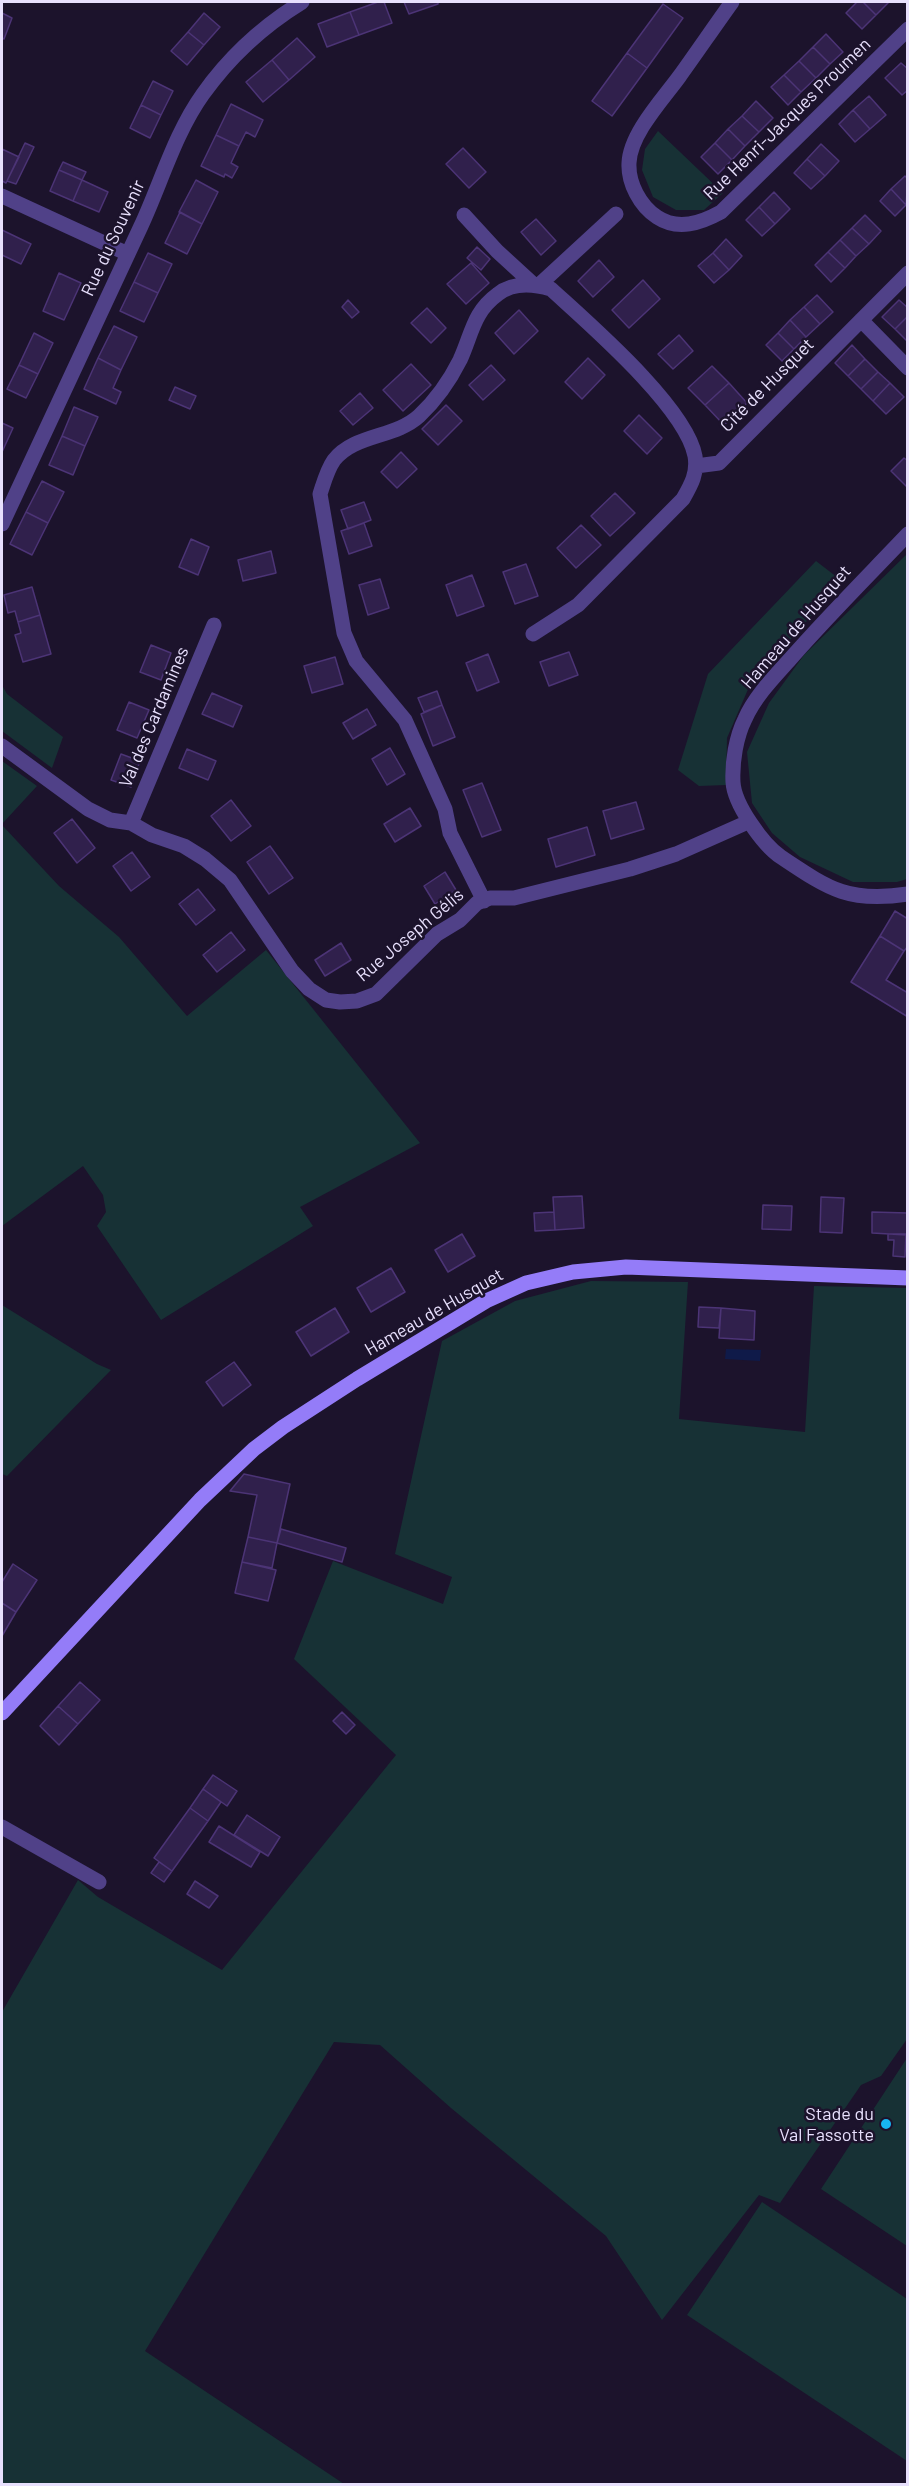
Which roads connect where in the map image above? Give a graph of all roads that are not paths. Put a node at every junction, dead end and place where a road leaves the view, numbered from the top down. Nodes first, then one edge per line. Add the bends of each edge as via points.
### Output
1 (302, 2) edge
2 (732, 2) edge
3 (908, 29) edge
4 (2, 196) edge
5 (464, 214) dead end
6 (616, 214) dead end
7 (128, 254) junction
8 (908, 273) edge
9 (536, 284) junction
10 (861, 320) junction
11 (908, 368) edge
12 (696, 466) junction
13 (2, 524) edge
14 (908, 534) edge
15 (214, 625) dead end
16 (533, 634) dead end
17 (2, 746) edge
18 (748, 822) junction
19 (131, 823) junction
20 (908, 894) edge
21 (483, 900) junction
22 (908, 1278) edge
23 (2, 1713) edge
24 (2, 1827) edge
25 (99, 1882) dead end

1 - 7 street, Rue du Souvenir via 256,34 202,96 178,140
2 - 3 street, Rue Henri-Jacques Proumen via 643,126 629,160 630,179 638,195 648,211 666,223 686,225 721,212
4 - 7 street
5 - 9 street via 497,251
6 - 9 street
7 - 13 street, Rue du Souvenir
8 - 10 street, Cité de Husquet
9 - 12 street via 551,289 638,370 689,438
9 - 21 street via 500,292 482,308 460,360 435,398 417,417 395,431 342,451 330,467 320,494 344,633 356,661 405,720 446,809 450,833
10 - 11 street
10 - 12 street, Cité de Husquet via 719,463
12 - 16 street via 683,499 578,605
14 - 18 street, Hameau de Husquet via 771,680 745,718 736,748 733,784
15 - 19 street, Val des Cardamines
17 - 19 street, Rue Joseph Gélis via 88,809 110,820
18 - 20 street, Hameau de Husquet via 773,852 834,890 869,898
18 - 21 street, Rue Joseph Gélis via 676,854 630,869 514,898
19 - 21 street, Rue Joseph Gélis via 184,846 230,880 292,971 326,1000 357,1001 376,994 437,934
22 - 23 street, Hameau de Husquet via 627,1267 573,1272 526,1283 486,1301 254,1449 200,1500
24 - 25 street

